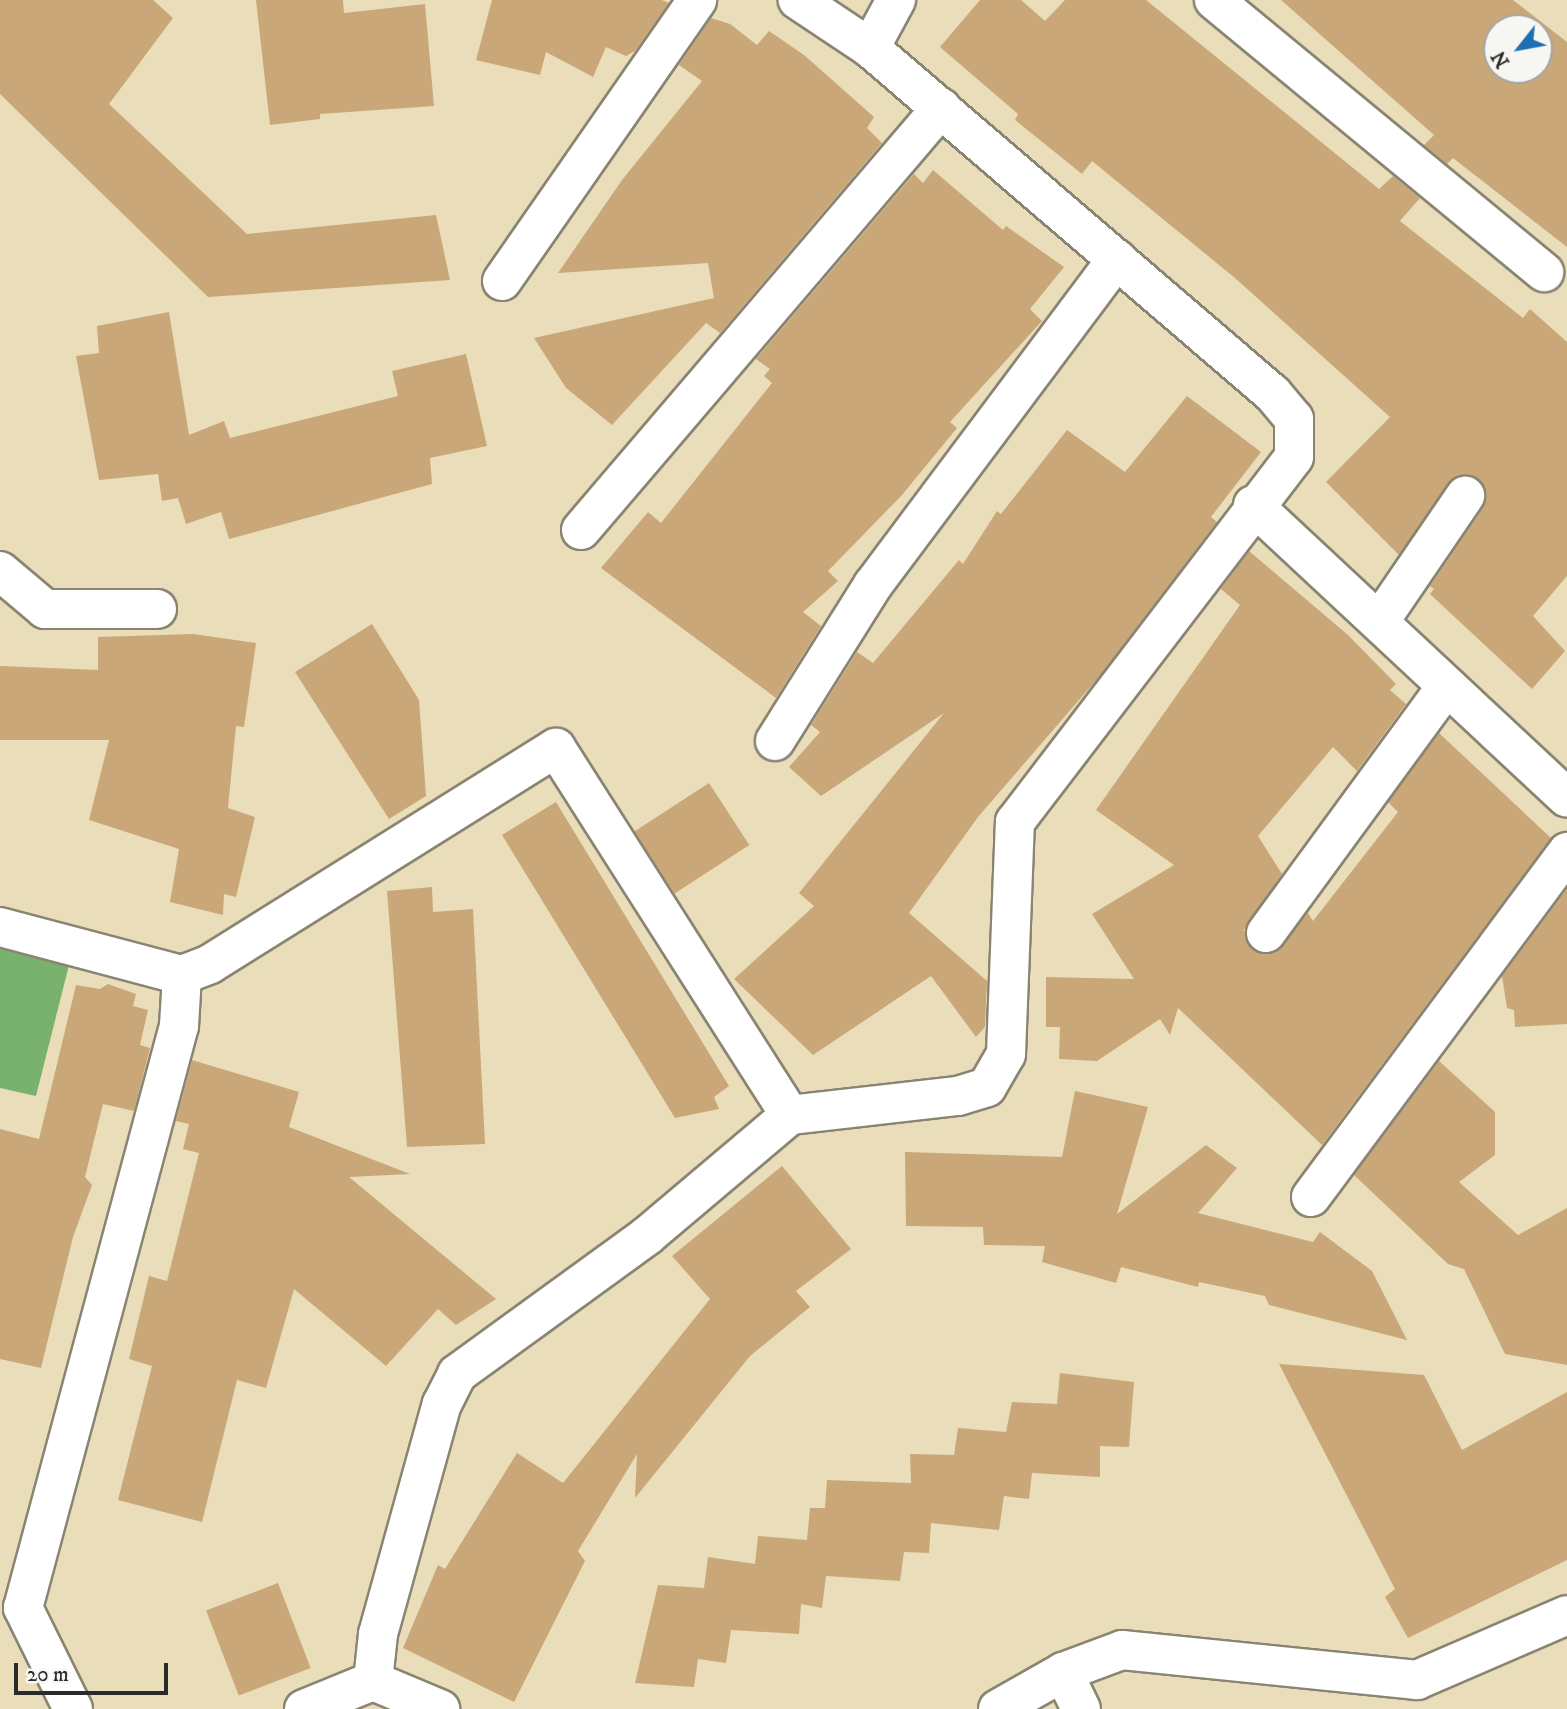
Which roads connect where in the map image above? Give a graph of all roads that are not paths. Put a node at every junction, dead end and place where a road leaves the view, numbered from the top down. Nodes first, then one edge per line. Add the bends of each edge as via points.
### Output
1 (697, 0) edge
2 (798, 0) edge
3 (897, 0) edge
4 (1214, 0) edge
5 (870, 48) junction
6 (941, 108) junction
7 (1117, 260) junction
8 (1544, 272) dead end
9 (502, 281) dead end
10 (1465, 496) dead end
11 (1253, 505) junction
12 (581, 530) dead end
13 (0, 571) edge
14 (157, 609) dead end
15 (1379, 622) junction
16 (1445, 688) junction
17 (775, 741) dead end
18 (1563, 787) edge
19 (1567, 852) edge
20 (0, 927) edge
21 (1266, 933) dead end
22 (182, 975) junction
23 (790, 1115) junction
24 (1311, 1197) dead end
25 (1567, 1615) edge
26 (1063, 1672) junction
27 (373, 1681) junction
28 (1424, 1694) edge
29 (73, 1709) edge
30 (304, 1709) edge
31 (439, 1709) edge
32 (998, 1709) edge
33 (1081, 1709) edge

1 - 9 street
2 - 5 street
3 - 5 street
4 - 8 street
5 - 6 street
6 - 7 street
6 - 12 street
7 - 11 street via 1273,394 1294,419 1294,457
7 - 17 street via 873,585
10 - 15 street
11 - 15 street
11 - 23 street via 1015,822 1006,1054 988,1087 958,1096
13 - 14 street via 46,609
15 - 16 street
16 - 18 street
16 - 21 street
19 - 24 street
20 - 22 street
22 - 23 street via 210,964 556,748
22 - 29 street via 179,1026 23,1608
23 - 27 street via 648,1235 457,1374 442,1404 381,1621
25 - 28 street
26 - 28 street via 1122,1650
26 - 32 street
26 - 33 street
27 - 30 street
27 - 31 street

